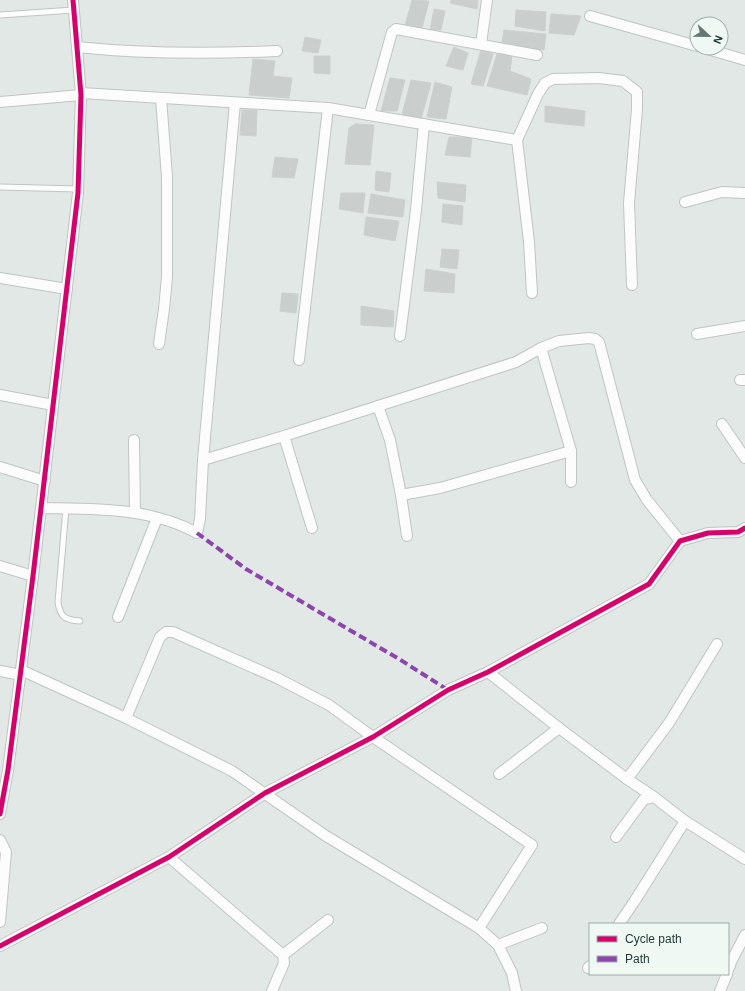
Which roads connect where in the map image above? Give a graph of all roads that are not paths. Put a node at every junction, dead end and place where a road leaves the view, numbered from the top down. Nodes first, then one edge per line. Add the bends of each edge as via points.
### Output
1 (487, 0) edge
2 (74, 5) edge
3 (0, 14) edge
4 (590, 16) dead end
5 (481, 44) junction
6 (689, 44) edge
7 (77, 47) junction
8 (277, 51) dead end
9 (729, 55) edge
10 (537, 56) dead end
11 (745, 60) edge
12 (81, 94) junction
13 (161, 98) junction
14 (0, 102) edge
15 (235, 103) junction
16 (328, 108) junction
17 (369, 115) junction
18 (424, 124) junction
19 (517, 140) junction
20 (0, 187) edge
21 (78, 189) junction
22 (745, 193) edge
23 (685, 202) dead end
24 (0, 278) edge
25 (632, 285) dead end
26 (67, 289) junction
27 (532, 293) dead end
28 (745, 326) edge
29 (697, 334) dead end
30 (400, 336) dead end
31 (159, 344) dead end
32 (541, 348) junction
33 (299, 360) dead end
34 (0, 395) edge
35 (53, 405) junction
36 (378, 406) junction
37 (722, 424) dead end
38 (284, 436) junction
39 (134, 440) dead end
40 (571, 451) junction
41 (745, 458) edge
42 (203, 460) junction
43 (0, 467) edge
44 (45, 481) junction
45 (571, 482) dead end
46 (402, 495) junction
47 (42, 508) junction
48 (66, 508) junction
49 (135, 513) junction
50 (157, 518) junction
51 (312, 528) dead end
52 (745, 528) edge
53 (407, 536) dead end
54 (680, 541) junction
55 (0, 566) edge
56 (33, 576) junction
57 (118, 616) dead end
58 (80, 621) dead end
59 (717, 644) dead end
60 (0, 671) edge
61 (21, 672) junction
62 (488, 672) junction
63 (126, 718) junction
64 (559, 728) junction
65 (373, 737) junction
66 (4, 769) edge
67 (499, 774) dead end
68 (627, 779) junction
69 (265, 793) junction
70 (654, 797) junction
71 (0, 814) edge
72 (684, 821) junction
73 (616, 837) dead end
74 (0, 840) edge
75 (169, 857) junction
76 (745, 860) edge
77 (328, 920) dead end
78 (0, 922) edge
79 (620, 923) edge
80 (479, 928) junction
81 (542, 928) dead end
82 (745, 935) edge
83 (498, 945) junction
84 (0, 946) edge
85 (283, 955) junction
86 (729, 968) edge
87 (726, 975) edge
88 (272, 991) edge
89 (515, 991) edge
90 (720, 991) edge

1 - 5 street
2 - 3 lane
2 - 7 street
4 - 6 street
5 - 10 street
5 - 17 street via 396,29 392,32
7 - 8 street via 112,51 216,54
7 - 12 street
9 - 11 street
12 - 13 street
12 - 14 street
12 - 21 street
13 - 15 street
13 - 31 street via 167,177 167,277
15 - 16 street
15 - 42 street
16 - 17 street
16 - 33 street
17 - 18 street
18 - 19 street
18 - 30 street
19 - 25 street via 538,94 545,83 553,79 599,78 623,81 637,92 629,203
19 - 27 street
20 - 21 lane
21 - 26 street
22 - 23 street via 722,192
24 - 26 street
26 - 35 street
28 - 29 street
32 - 36 street via 516,362
32 - 40 street
32 - 54 street via 567,340 589,338 600,342 635,480 647,500
34 - 35 street
35 - 44 street
36 - 38 street
36 - 46 street via 390,440
37 - 41 street
38 - 42 street
38 - 51 street
39 - 49 street
40 - 45 street
40 - 46 street via 440,488
42 - 50 street via 197,533 171,520
43 - 44 street
44 - 47 street
46 - 53 street
47 - 48 street
47 - 56 street
48 - 49 street
48 - 58 lane via 58,602 62,615 68,620
49 - 50 street
50 - 57 street
52 - 54 street via 738,532 708,533
54 - 62 street via 649,584
55 - 56 street
56 - 61 street
59 - 68 street via 669,723
60 - 61 street
61 - 63 street
61 - 66 street
62 - 64 street
62 - 65 street via 448,690
63 - 65 street via 160,637 166,632 173,632 277,678 329,705
63 - 69 street via 232,771
64 - 67 street
64 - 68 street
65 - 69 street
65 - 80 street via 532,845
66 - 71 street
68 - 70 street
69 - 75 street
69 - 80 street via 326,836
70 - 72 street
70 - 73 street via 644,798
72 - 76 street
72 - 79 street
74 - 78 street via 6,852
75 - 84 street
75 - 85 street
77 - 85 street
80 - 83 street
81 - 83 street
82 - 86 street
83 - 89 street via 512,973
85 - 88 street via 284,963
87 - 90 street

